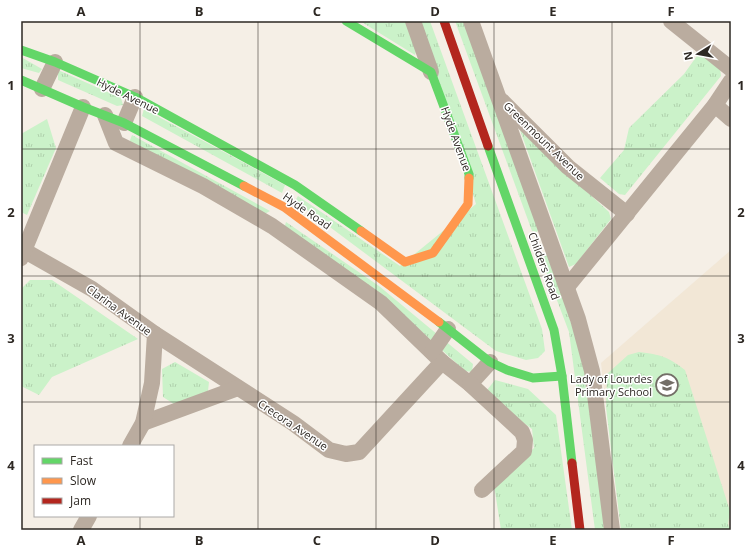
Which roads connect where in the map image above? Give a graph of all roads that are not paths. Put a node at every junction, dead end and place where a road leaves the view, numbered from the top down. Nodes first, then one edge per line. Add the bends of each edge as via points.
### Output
1 (346, 21) edge
2 (413, 21) edge
3 (444, 21) edge
4 (471, 21) edge
5 (671, 21) edge
6 (21, 50) edge
7 (55, 62) junction
8 (731, 69) edge
9 (431, 72) junction
10 (21, 80) edge
11 (731, 81) edge
12 (42, 89) junction
13 (135, 97) junction
14 (498, 97) junction
15 (715, 105) junction
16 (83, 107) junction
17 (105, 115) junction
18 (731, 119) edge
19 (124, 123) junction
20 (295, 185) junction
21 (284, 207) junction
22 (627, 214) junction
23 (272, 226) junction
24 (549, 239) junction
25 (525, 249) junction
26 (23, 254) edge
27 (567, 287) junction
28 (448, 329) junction
29 (155, 334) junction
30 (437, 357) junction
31 (490, 362) junction
32 (562, 376) junction
33 (470, 384) junction
34 (238, 388) junction
35 (143, 423) junction
36 (131, 445) edge
37 (482, 490) dead end
38 (88, 517) edge
39 (81, 530) edge
40 (580, 530) edge
41 (612, 530) edge

1 - 9 street
2 - 9 street
3 - 25 street, Childers Road
4 - 14 street
5 - 8 street
6 - 7 street, Hyde Avenue
7 - 12 street
7 - 13 street, Hyde Avenue
9 - 20 street, Hyde Avenue via 469,174 468,204 433,253 405,262
10 - 12 street, Hyde Road
11 - 15 street
12 - 16 street, Hyde Road
13 - 19 street
13 - 20 street, Hyde Avenue
14 - 22 street, Greenmount Avenue via 568,167
14 - 24 street
15 - 18 street
15 - 22 street
16 - 17 street, Hyde Road
16 - 26 street, Clarina Avenue
17 - 19 street, Hyde Road
17 - 23 street via 116,143 203,186
19 - 21 street, Hyde Road
20 - 21 street
21 - 23 street
21 - 28 street, Hyde Road
22 - 27 street
23 - 30 street via 381,303
24 - 25 street
24 - 27 street
25 - 32 street, Childers Road via 554,330
26 - 29 street, Clarina Avenue via 92,289
27 - 41 street via 592,371
28 - 30 street, Crecora Avenue
28 - 31 street, Hyde Road
29 - 34 street, Crecora Avenue
29 - 35 street, Clarina Avenue via 152,383
30 - 33 street
30 - 34 street, Crecora Avenue via 359,452 346,454 329,450
31 - 32 street, Hyde Road via 533,378
31 - 33 street
32 - 40 street, Childers Road
33 - 37 street via 522,432 525,440 524,451
34 - 35 street
35 - 36 street, Clarina Avenue
38 - 39 street

